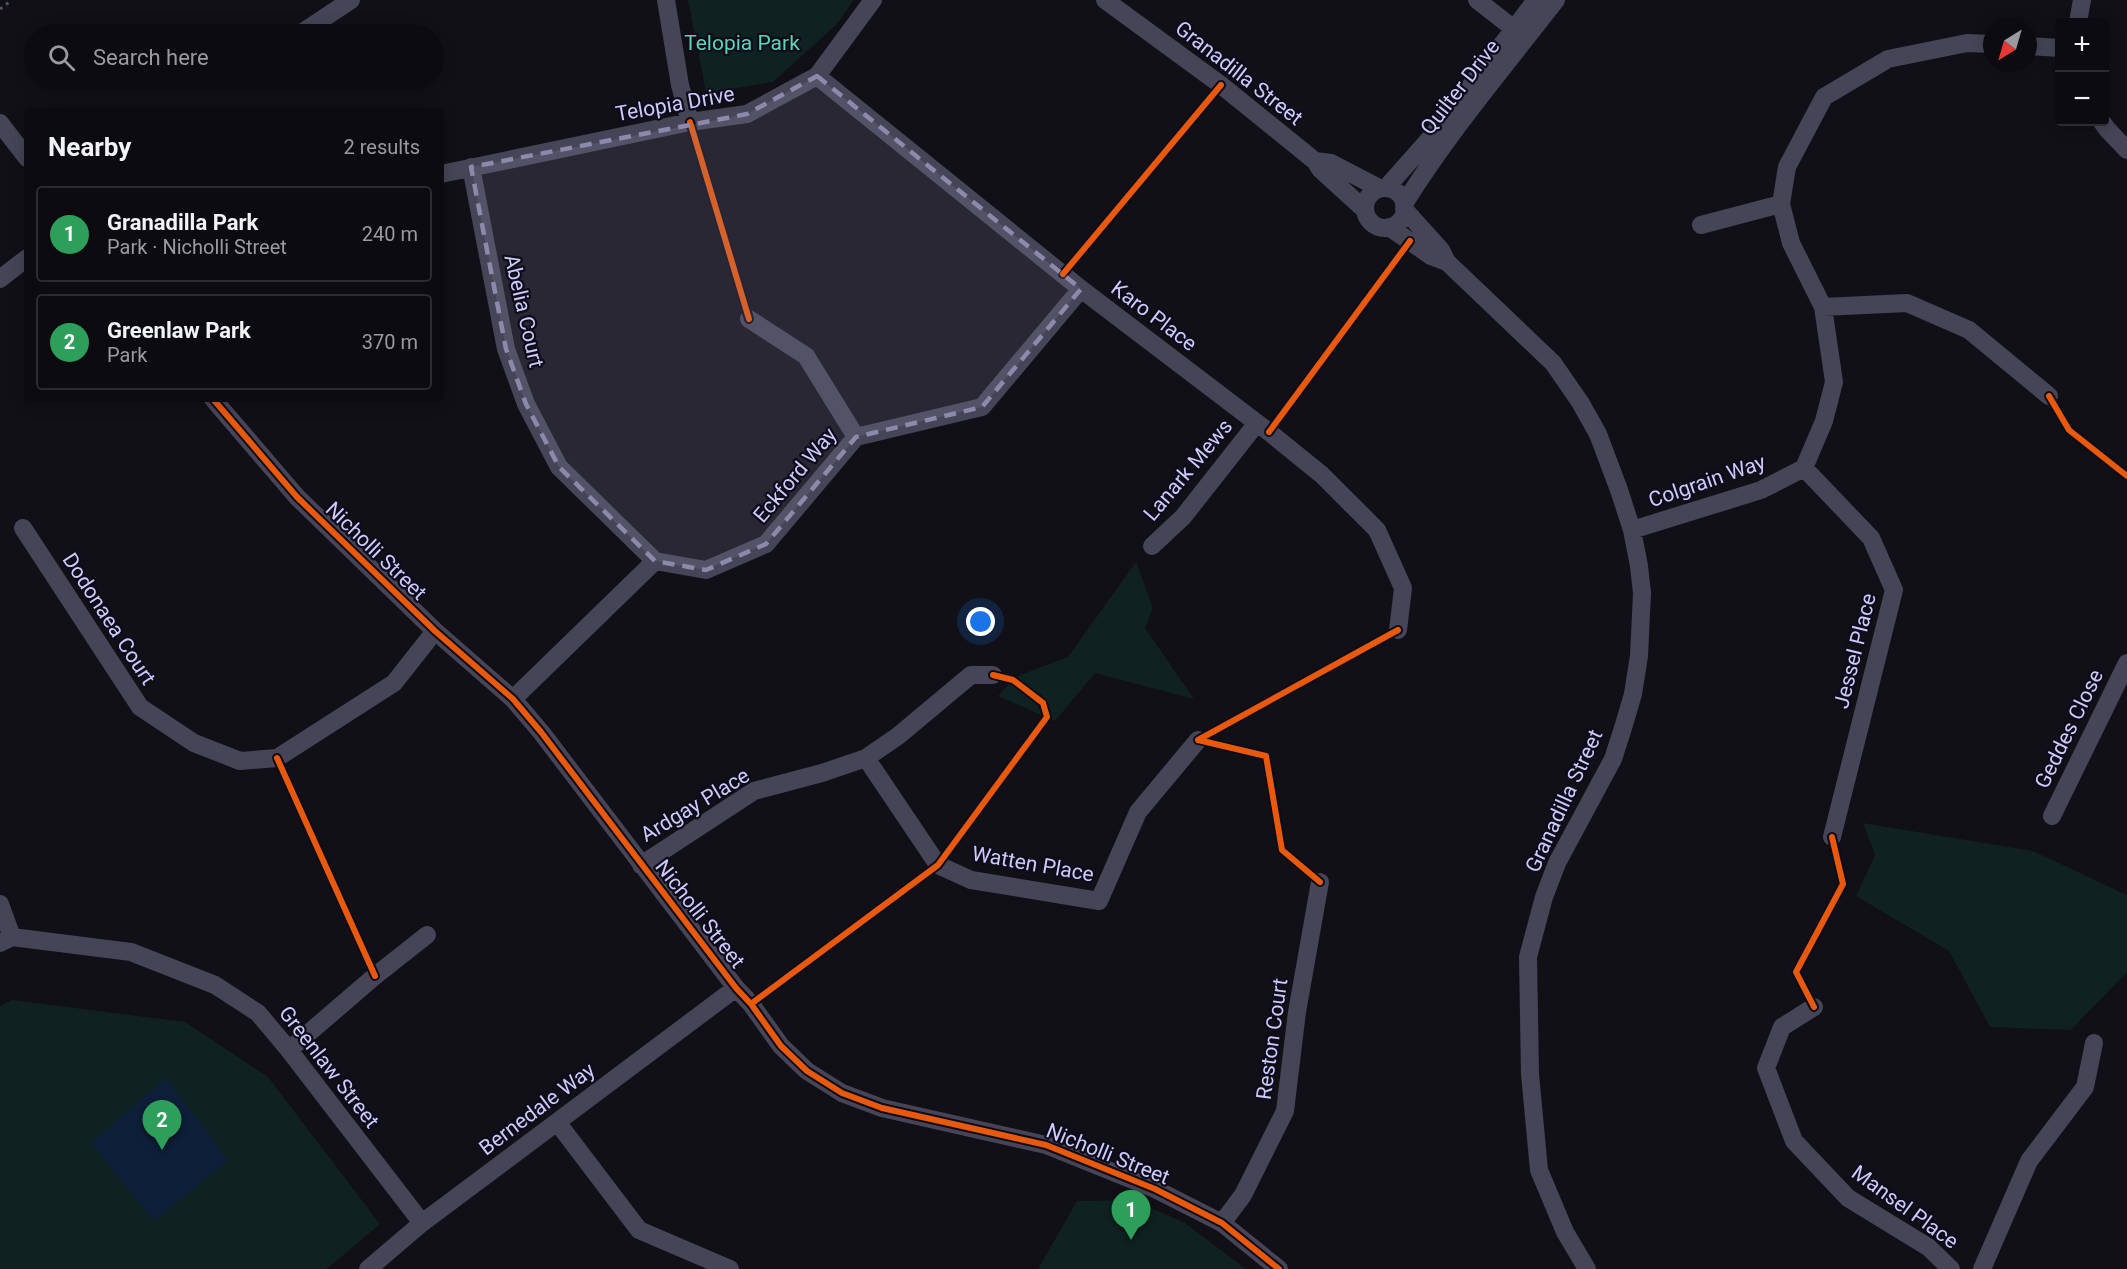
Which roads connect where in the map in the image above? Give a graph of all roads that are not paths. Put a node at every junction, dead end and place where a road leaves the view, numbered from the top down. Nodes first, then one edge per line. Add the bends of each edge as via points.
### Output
1 (351, 0) edge
2 (666, 0) edge
3 (873, 0) edge
4 (1105, 0) edge
5 (1477, 0) edge
6 (1536, 0) edge
7 (1556, 0) edge
8 (2082, 0) edge
9 (2079, 18) edge
10 (315, 24) edge
11 (1520, 34) junction
12 (1983, 44) edge
13 (2037, 47) edge
14 (2055, 48) edge
15 (817, 76) junction
16 (690, 122) junction
17 (0, 123) edge
18 (2105, 126) edge
19 (2127, 150) edge
20 (24, 154) edge
21 (1316, 160) junction
22 (471, 167) junction
23 (444, 173) edge
24 (1383, 188) junction
25 (1781, 204) junction
26 (1404, 207) junction
27 (1365, 210) junction
28 (1701, 225) dead end
29 (1389, 227) junction
30 (24, 260) edge
31 (1447, 262) junction
32 (0, 279) edge
33 (1081, 289) junction
34 (1823, 307) junction
35 (749, 320) dead end
36 (2049, 396) dead end
37 (216, 402) edge
38 (1257, 423) junction
39 (856, 437) junction
40 (1804, 468) junction
41 (23, 528) dead end
42 (1632, 530) junction
43 (1152, 546) dead end
44 (655, 561) junction
45 (1398, 630) dead end
46 (435, 631) junction
47 (2127, 663) edge
48 (993, 675) dead end
49 (513, 699) junction
50 (1198, 740) dead end
51 (866, 758) junction
52 (2052, 816) dead end
53 (1832, 837) dead end
54 (641, 865) junction
55 (1320, 882) dead end
56 (0, 904) edge
57 (427, 934) dead end
58 (6, 940) edge
59 (736, 988) junction
60 (1814, 1007) dead end
61 (2094, 1043) dead end
62 (289, 1050) junction
63 (557, 1122) junction
64 (422, 1223) junction
65 (1222, 1223) junction
66 (723, 1268) edge
67 (368, 1269) edge
68 (1279, 1269) edge
69 (1587, 1269) edge
70 (1951, 1269) edge
71 (1982, 1269) edge

1 - 10 street
2 - 16 street
3 - 15 street, Telopia Drive
4 - 21 street, Granadilla Street
5 - 11 street
6 - 11 street, Quilter Drive
7 - 11 street, Quilter Drive
8 - 9 street
11 - 24 street, Quilter Drive
11 - 26 street, Quilter Drive via 1419,179
12 - 25 street via 1888,58 1824,97 1787,167
13 - 14 street
15 - 16 street, Telopia Drive via 747,114
15 - 33 street, Karo Place
16 - 22 street, Telopia Drive
17 - 20 street
18 - 19 street
21 - 24 street, Granadilla Street via 1331,163
21 - 27 street, Granadilla Street via 1320,169
22 - 23 street, Telopia Drive
22 - 44 street, Abelia Court via 506,349 526,404 559,467
24 - 26 street via 1398,193
24 - 27 street via 1368,196
25 - 28 street
25 - 34 street via 1791,243
26 - 29 street via 1398,222
26 - 31 street, Granadilla Street
27 - 29 street via 1375,225
29 - 31 street, Granadilla Street via 1431,256
30 - 32 street
31 - 42 street, Granadilla Street via 1553,363 1581,402 1598,434
33 - 38 street, Karo Place
33 - 39 street, Eckford Way via 982,407
34 - 36 street via 1907,303 1969,330
34 - 40 street via 1834,382 1824,421
35 - 39 street via 806,356
37 - 46 street, Nicholli Street via 297,497
38 - 43 street, Lanark Mews via 1183,517
38 - 45 street, Karo Place via 1322,475 1377,530 1403,588
39 - 44 street, Eckford Way via 766,544 706,570
40 - 42 street, Colgrain Way via 1761,490
40 - 53 street, Jessel Place via 1871,538 1894,590
41 - 46 street, Dodonaea Court via 140,707 194,743 240,761 277,758 385,689
42 - 69 street, Granadilla Street via 1642,592 1633,694 1613,759 1557,862 1528,957 1530,1074 1539,1170 1565,1232
44 - 49 street
46 - 49 street, Nicholli Street
47 - 52 street, Geddes Close
48 - 51 street, Ardgay Place via 971,675
49 - 54 street, Nicholli Street
50 - 51 street, Watten Place via 1138,812 1099,901 970,880 938,865
51 - 54 street, Ardgay Place via 754,791
54 - 59 street, Nicholli Street
55 - 65 street, Reston Court via 1297,1012 1285,1111 1243,1195
56 - 58 street
57 - 62 street
58 - 62 street, Greenlaw Street via 131,952 215,985 258,1013
59 - 63 street, Bernedale Way
59 - 65 street, Nicholli Street via 781,1046 807,1071 842,1093 882,1107 1046,1145 1155,1189
60 - 70 street, Mansel Place via 1782,1027 1766,1068 1794,1141 1848,1198 1928,1247
61 - 71 street via 2085,1087 2029,1161
62 - 64 street, Greenlaw Street
63 - 64 street, Bernedale Way
63 - 66 street via 639,1230
64 - 67 street, Bernedale Way
65 - 68 street, Nicholli Street

